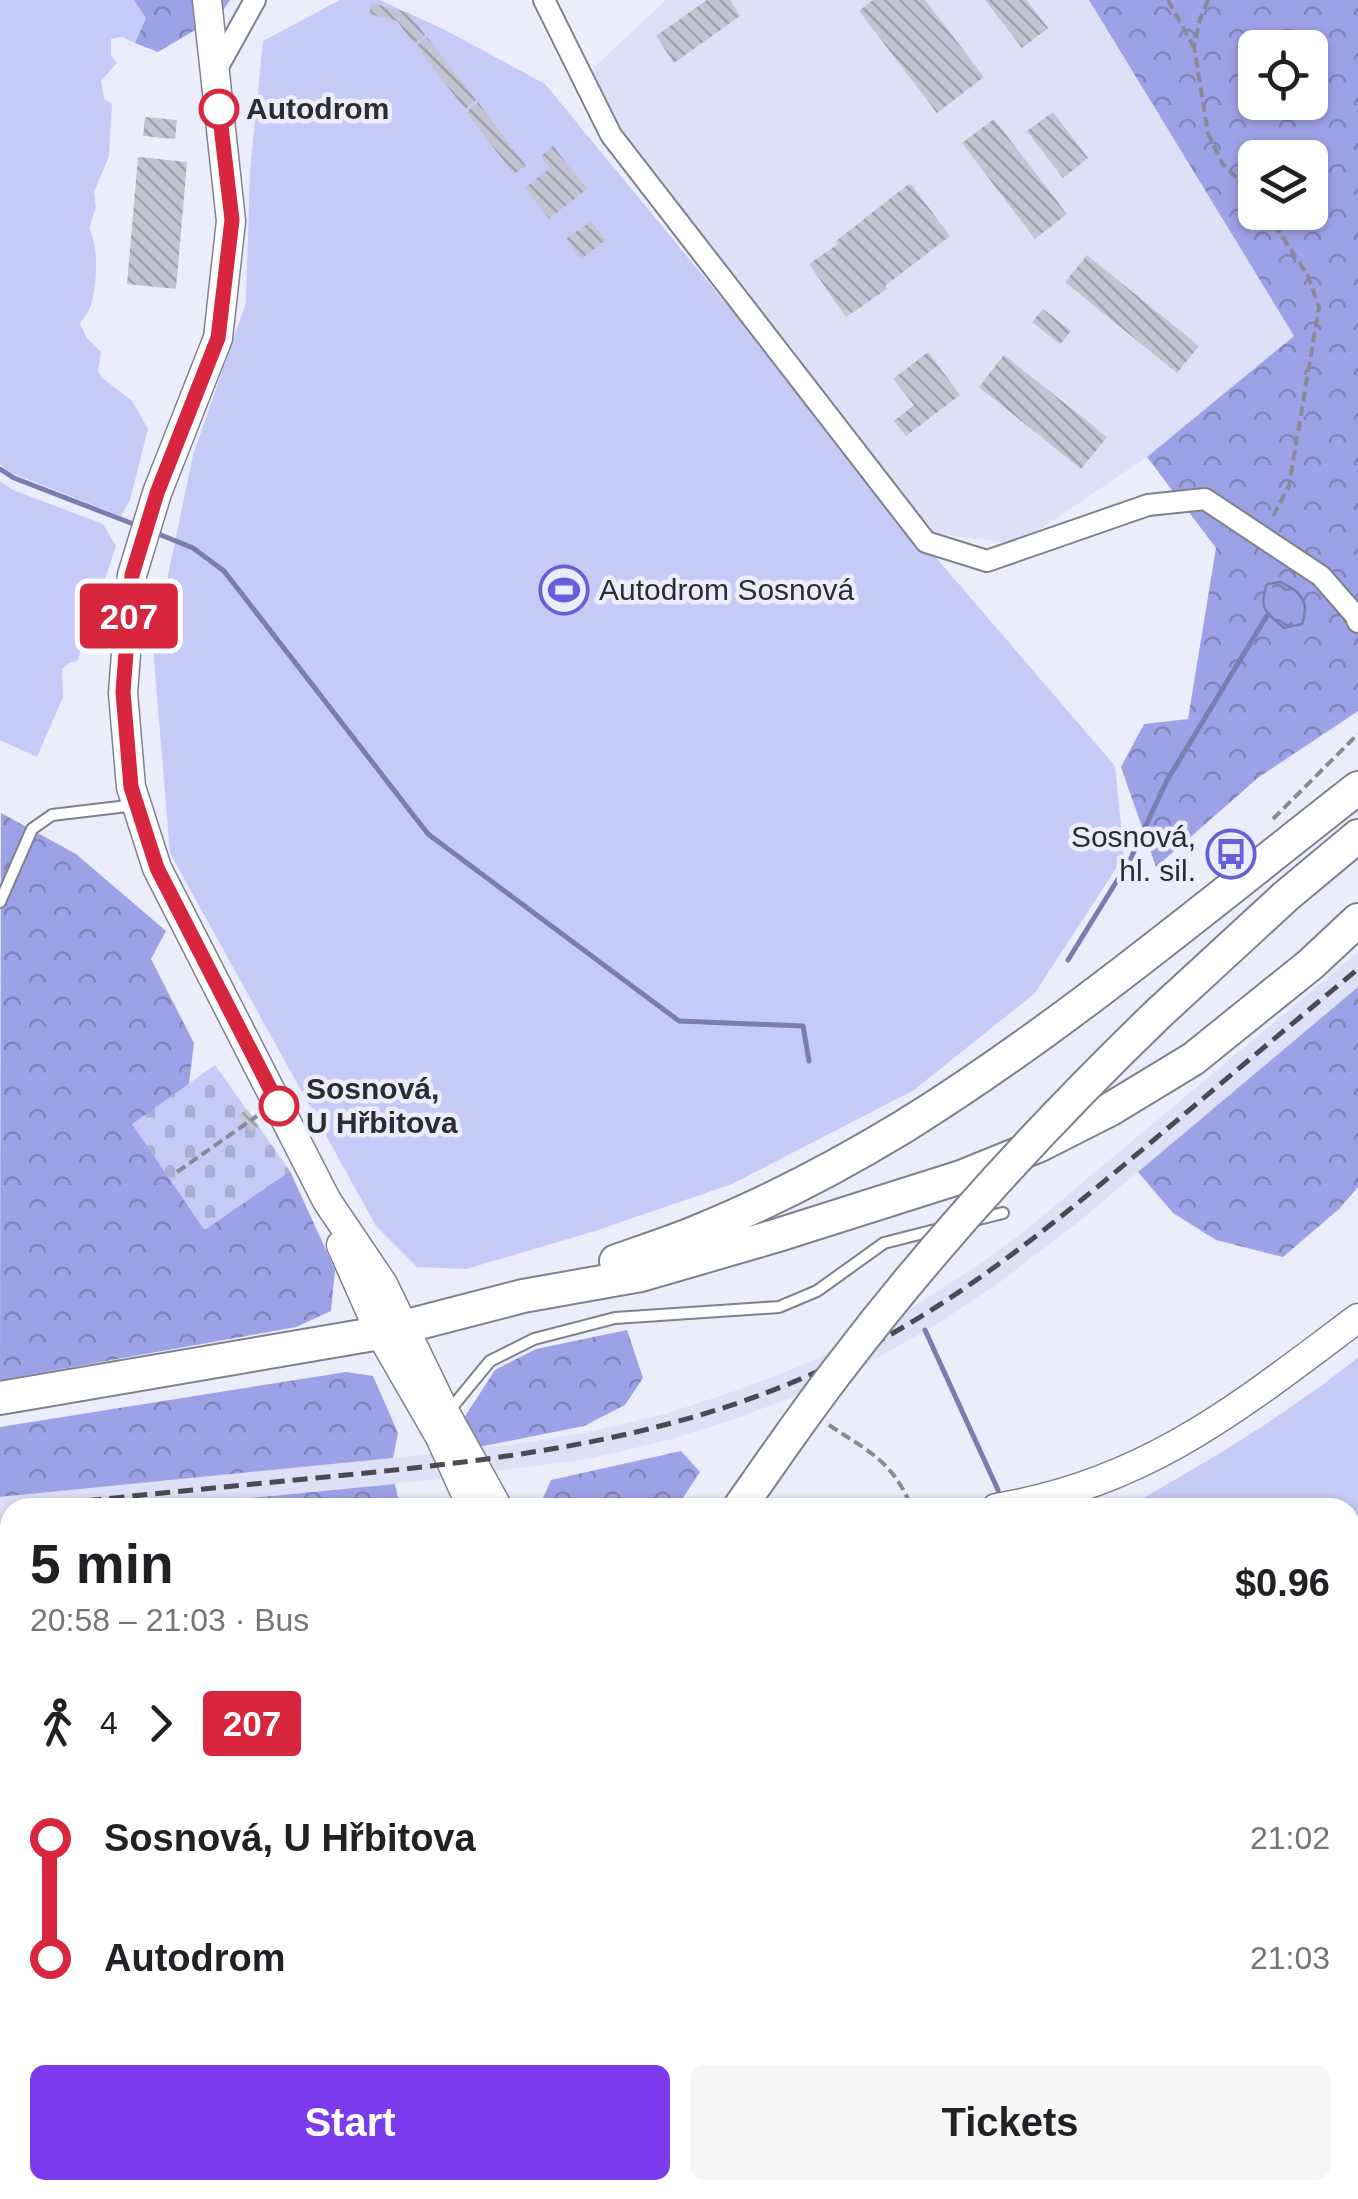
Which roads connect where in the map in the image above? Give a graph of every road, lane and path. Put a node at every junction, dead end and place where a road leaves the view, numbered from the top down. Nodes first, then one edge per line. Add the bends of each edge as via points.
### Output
1 (207, 0) edge
2 (254, 0) edge
3 (544, 0) edge
4 (1168, 0) edge
5 (1208, 0) edge
6 (1194, 47) junction
7 (215, 72) junction
8 (1238, 179) edge
9 (1278, 230) edge
10 (1262, 537) junction
11 (1358, 622) edge
12 (1358, 734) edge
13 (1358, 788) edge
14 (136, 804) junction
15 (1273, 819) dead end
16 (1358, 836) edge
17 (0, 902) edge
18 (1358, 920) edge
19 (256, 1116) dead end
20 (177, 1172) dead end
21 (1003, 1213) dead end
22 (523, 1296) junction
23 (1358, 1318) edge
24 (392, 1330) junction
25 (0, 1398) edge
26 (446, 1414) junction
27 (830, 1426) dead end
28 (467, 1498) edge
29 (492, 1498) edge
30 (746, 1498) edge
31 (908, 1498) edge
32 (1043, 1498) edge

1 - 7 street
2 - 7 street
3 - 10 street via 611,136 926,542 987,561 1148,505 1206,499
4 - 6 path
5 - 6 path
6 - 8 path via 1208,133
7 - 14 street via 232,220 218,338 132,575 123,692
9 - 10 path via 1319,307 1289,486
10 - 11 street via 1321,576
12 - 15 path
13 - 22 main road via 1068,1014 902,1127 697,1232
14 - 17 lane via 52,815 32,829
14 - 24 street via 157,868 327,1201 383,1284
16 - 30 main road, bridge via 1078,1091 842,1364
18 - 22 main road via 1193,1059 1040,1145 961,1177 641,1275
19 - 20 path
21 - 26 lane via 884,1244 817,1291 779,1307 615,1318 534,1339 490,1362
22 - 24 main road
23 - 32 street via 1188,1439 1123,1472
24 - 25 main road
24 - 26 street
24 - 28 street
26 - 29 street
27 - 31 path via 879,1458

